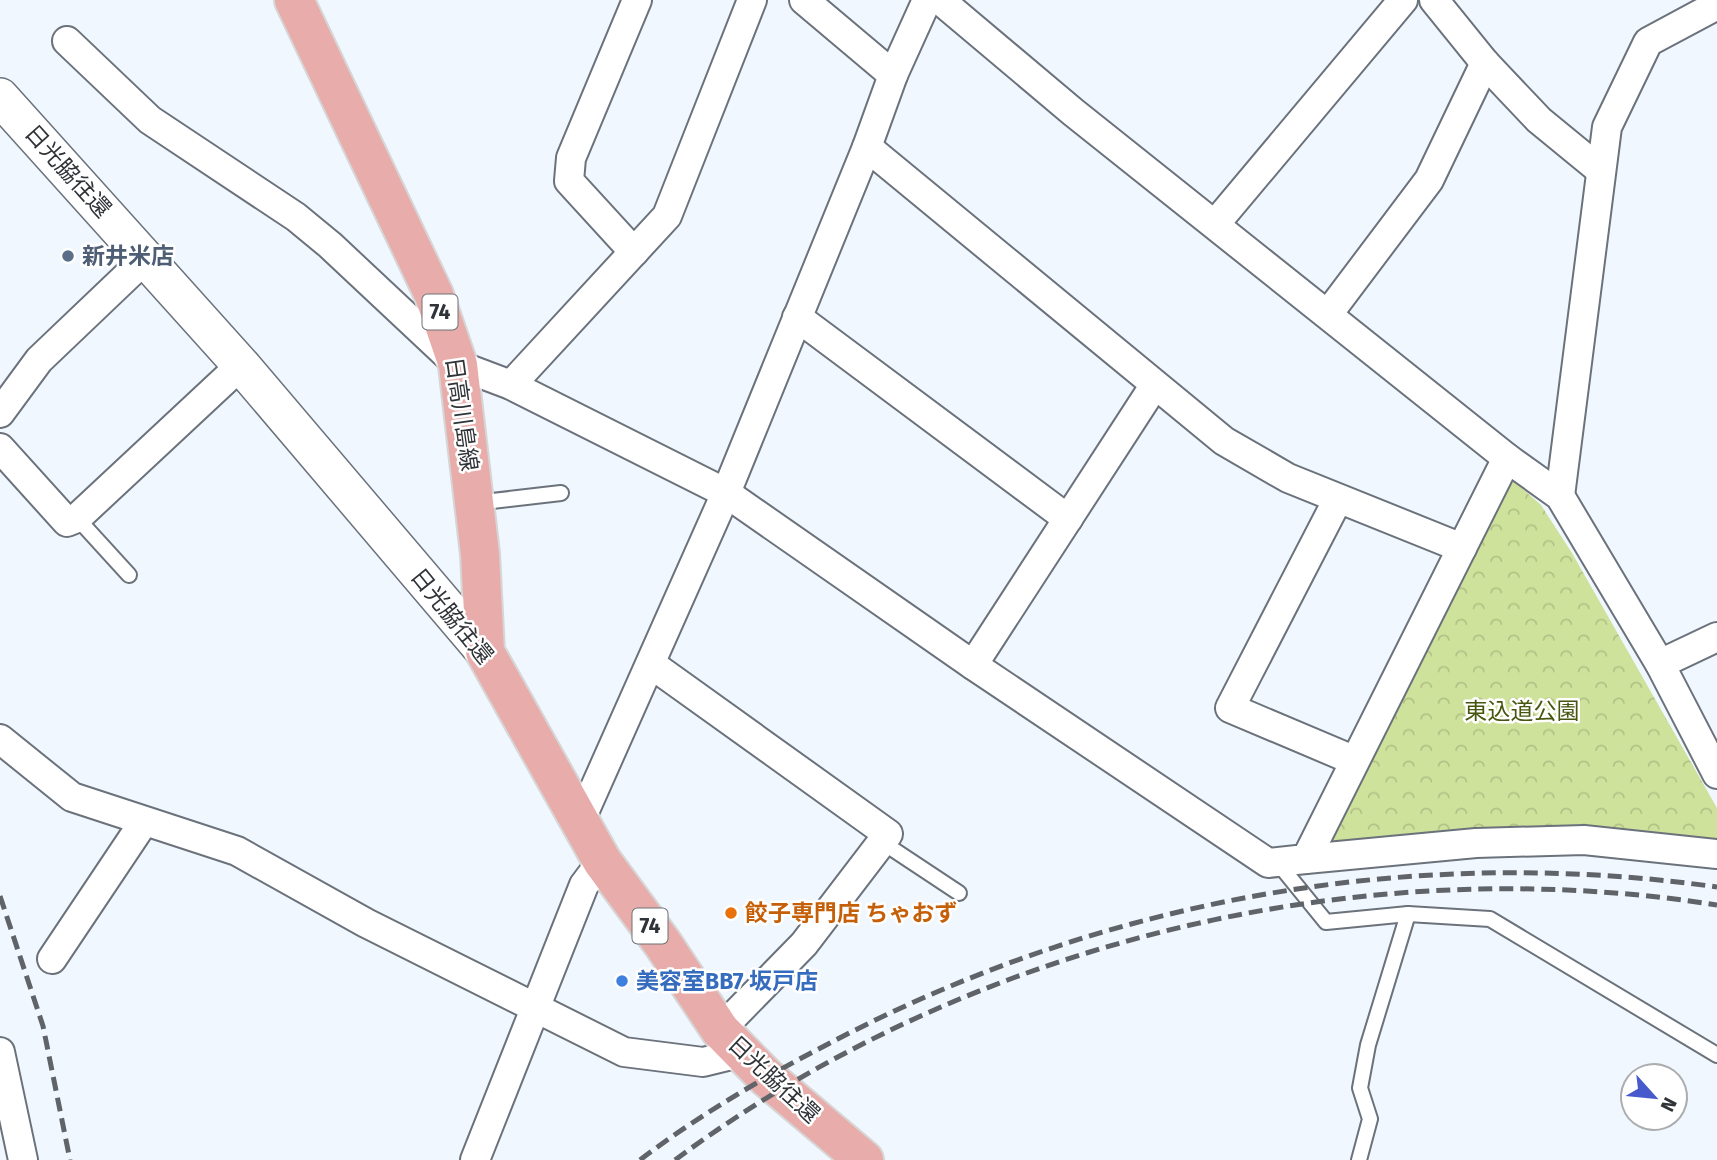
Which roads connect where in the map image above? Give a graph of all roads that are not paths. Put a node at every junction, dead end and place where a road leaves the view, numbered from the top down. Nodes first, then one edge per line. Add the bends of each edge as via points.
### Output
1 (294, 0) edge
2 (637, 0) edge
3 (751, 0) edge
4 (804, 0) edge
5 (927, 0) edge
6 (940, 0) edge
7 (1403, 0) edge
8 (1434, 0) edge
9 (1717, 5) edge
10 (66, 41) dead end
11 (1485, 63) junction
12 (893, 75) junction
13 (0, 97) edge
14 (867, 147) junction
15 (1600, 170) junction
16 (1216, 223) junction
17 (634, 252) junction
18 (146, 258) junction
19 (1328, 314) junction
20 (797, 317) junction
21 (241, 365) junction
22 (458, 365) junction
23 (511, 385) junction
24 (1154, 386) junction
25 (0, 413) edge
26 (0, 448) edge
27 (1507, 458) junction
28 (561, 493) dead end
29 (726, 493) junction
30 (1560, 496) junction
31 (1338, 499) junction
32 (474, 503) junction
33 (77, 518) junction
34 (1068, 519) junction
35 (1462, 548) junction
36 (129, 575) dead end
37 (1717, 637) edge
38 (485, 652) junction
39 (651, 664) junction
40 (1660, 664) junction
41 (973, 665) junction
42 (0, 739) edge
43 (1353, 760) junction
44 (1717, 774) edge
45 (581, 819) junction
46 (143, 822) junction
47 (882, 842) junction
48 (1717, 854) edge
49 (602, 861) junction
50 (1292, 861) junction
51 (959, 893) dead end
52 (1408, 914) junction
53 (52, 960) dead end
54 (534, 1009) junction
55 (732, 1041) junction
56 (0, 1052) edge
57 (1717, 1055) edge
58 (23, 1160) edge
59 (475, 1160) edge
60 (864, 1160) edge
61 (1359, 1160) edge

1 - 22 main road, 日高川島線 / 74 via 434,295
2 - 17 street via 571,158 569,181
3 - 17 street via 667,216
4 - 12 street
5 - 12 street
6 - 16 street via 1073,112
7 - 16 street
8 - 11 street
9 - 15 street via 1648,42 1607,127
10 - 22 street via 150,120 296,217 330,245
11 - 15 street via 1539,120
11 - 19 street via 1429,180
12 - 14 street
13 - 18 street, 日光脇往還
14 - 20 street
14 - 24 street
15 - 30 street
16 - 19 street
17 - 23 street
18 - 21 street, 日光脇往還
18 - 25 street via 39,360
19 - 27 street
20 - 29 street
20 - 34 street
21 - 33 street
21 - 38 street, 日光脇往還
22 - 23 street
22 - 32 main road, 日高川島線 / 74
23 - 29 street
24 - 31 street via 1224,441 1288,478
24 - 34 street
26 - 33 street via 67,522
27 - 30 street
27 - 35 street
28 - 32 lane
29 - 39 street
29 - 41 street
30 - 40 street
31 - 35 street
31 - 43 street via 1230,708
32 - 38 main road, 日高川島線 / 74
33 - 36 lane
34 - 41 street
35 - 43 street
37 - 40 street
38 - 45 main road, 日光脇往還 / 74
39 - 45 street
39 - 47 street via 888,834
40 - 44 street
41 - 50 street via 1268,863
42 - 46 street via 72,797
43 - 50 street
45 - 49 main road, 日光脇往還 / 74
46 - 53 street
46 - 54 street via 237,850
47 - 51 lane
47 - 55 street
48 - 50 street via 1584,840 1476,842
49 - 54 street via 584,885
49 - 55 main road, 日光脇往還 / 74
50 - 52 lane via 1326,922
52 - 57 lane via 1490,919
52 - 61 lane via 1368,1045 1360,1088 1370,1119
54 - 55 street via 624,1052 703,1062
54 - 59 street
55 - 60 main road, 日光脇往還 / 74 via 766,1077
56 - 58 street

